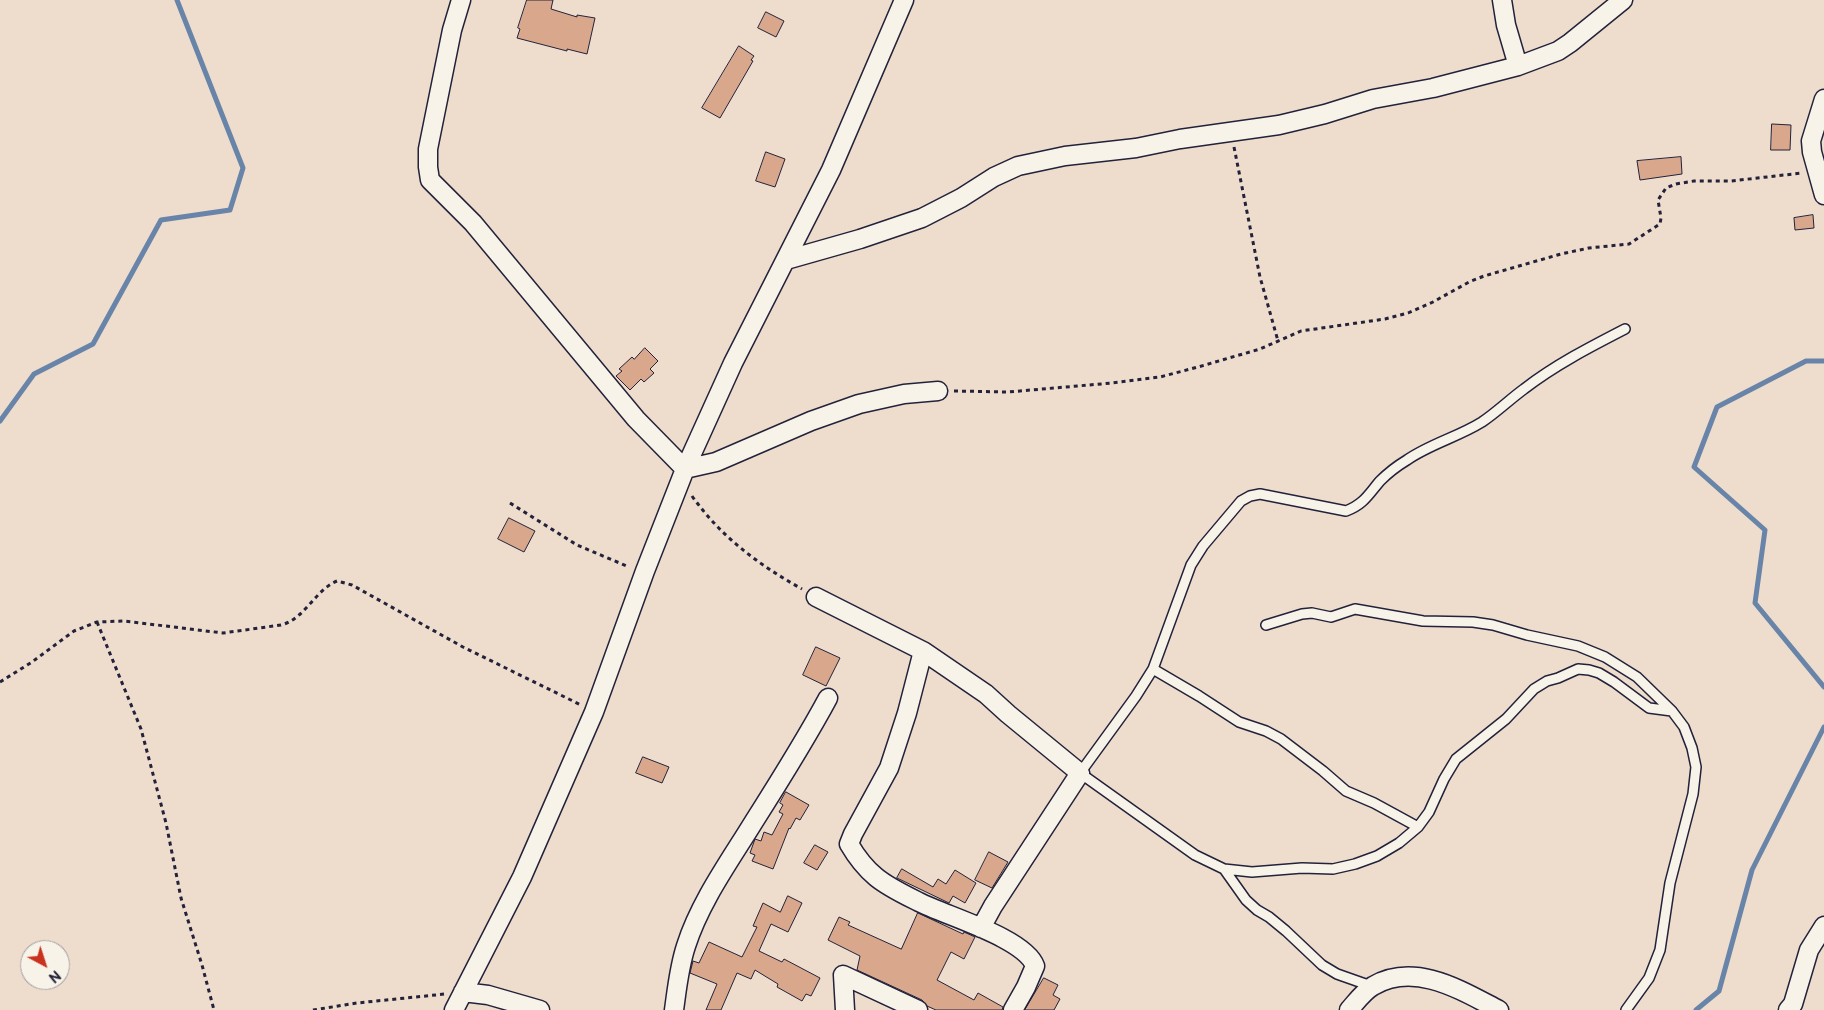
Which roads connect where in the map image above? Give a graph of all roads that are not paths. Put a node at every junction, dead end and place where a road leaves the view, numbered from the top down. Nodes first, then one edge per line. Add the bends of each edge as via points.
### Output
1 (461, 0) edge
2 (904, 0) edge
3 (1502, 0) edge
4 (1623, 0) edge
5 (1518, 66) junction
6 (1824, 99) edge
7 (1824, 195) edge
8 (786, 260) junction
9 (1625, 328) dead end
10 (938, 391) road end
11 (684, 475) junction
12 (816, 597) road end
13 (1266, 625) dead end
14 (923, 651) junction
15 (1153, 669) junction
16 (828, 698) dead end
17 (1672, 711) junction
18 (1080, 773) junction
19 (1418, 827) junction
20 (1224, 869) junction
21 (1824, 926) edge
22 (982, 928) junction
23 (1373, 986) junction
24 (463, 992) junction
25 (454, 1010) edge
26 (540, 1010) edge
27 (674, 1010) edge
28 (845, 1010) edge
29 (918, 1010) edge
30 (1013, 1010) edge
31 (1349, 1010) edge
32 (1499, 1010) edge
33 (1626, 1010) edge
34 (1788, 1010) edge

1 - 11 street via 428,149 430,180 472,224
2 - 8 street via 832,170
3 - 5 street
4 - 5 street via 1570,43
5 - 8 street via 1259,129 1065,156 1018,166 922,218
6 - 7 street via 1811,142
8 - 11 street via 733,363
9 - 15 lane via 1557,366 1480,423 1413,455 1394,468 1358,506 1346,511 1260,494 1241,501 1191,564
10 - 11 street via 904,394 859,404
11 - 24 street via 644,571 594,712 522,877
12 - 14 street
13 - 17 lane via 1302,614 1331,617 1355,610 1423,621 1493,624 1578,646 1605,657 1637,677
14 - 18 street via 986,694
14 - 22 street via 889,768 850,844 866,867 883,882 919,902
15 - 18 lane
15 - 19 lane via 1239,722 1281,739 1346,791
16 - 27 street via 695,922 683,955
17 - 19 lane via 1649,708 1614,682 1589,670 1578,669 1547,681 1456,759
17 - 33 lane via 1684,726 1692,748 1696,767 1693,794 1670,883 1660,950 1649,978
18 - 20 lane via 1195,855
18 - 22 street
19 - 20 lane via 1377,856 1333,869 1252,872
20 - 23 lane via 1246,900 1322,965 1337,974
21 - 34 street via 1808,950 1794,1004
22 - 30 street via 1027,954 1035,966
23 - 31 street
23 - 32 street via 1396,977 1422,978 1450,985
24 - 25 street
24 - 26 street via 488,995
28 - 29 street via 843,975

